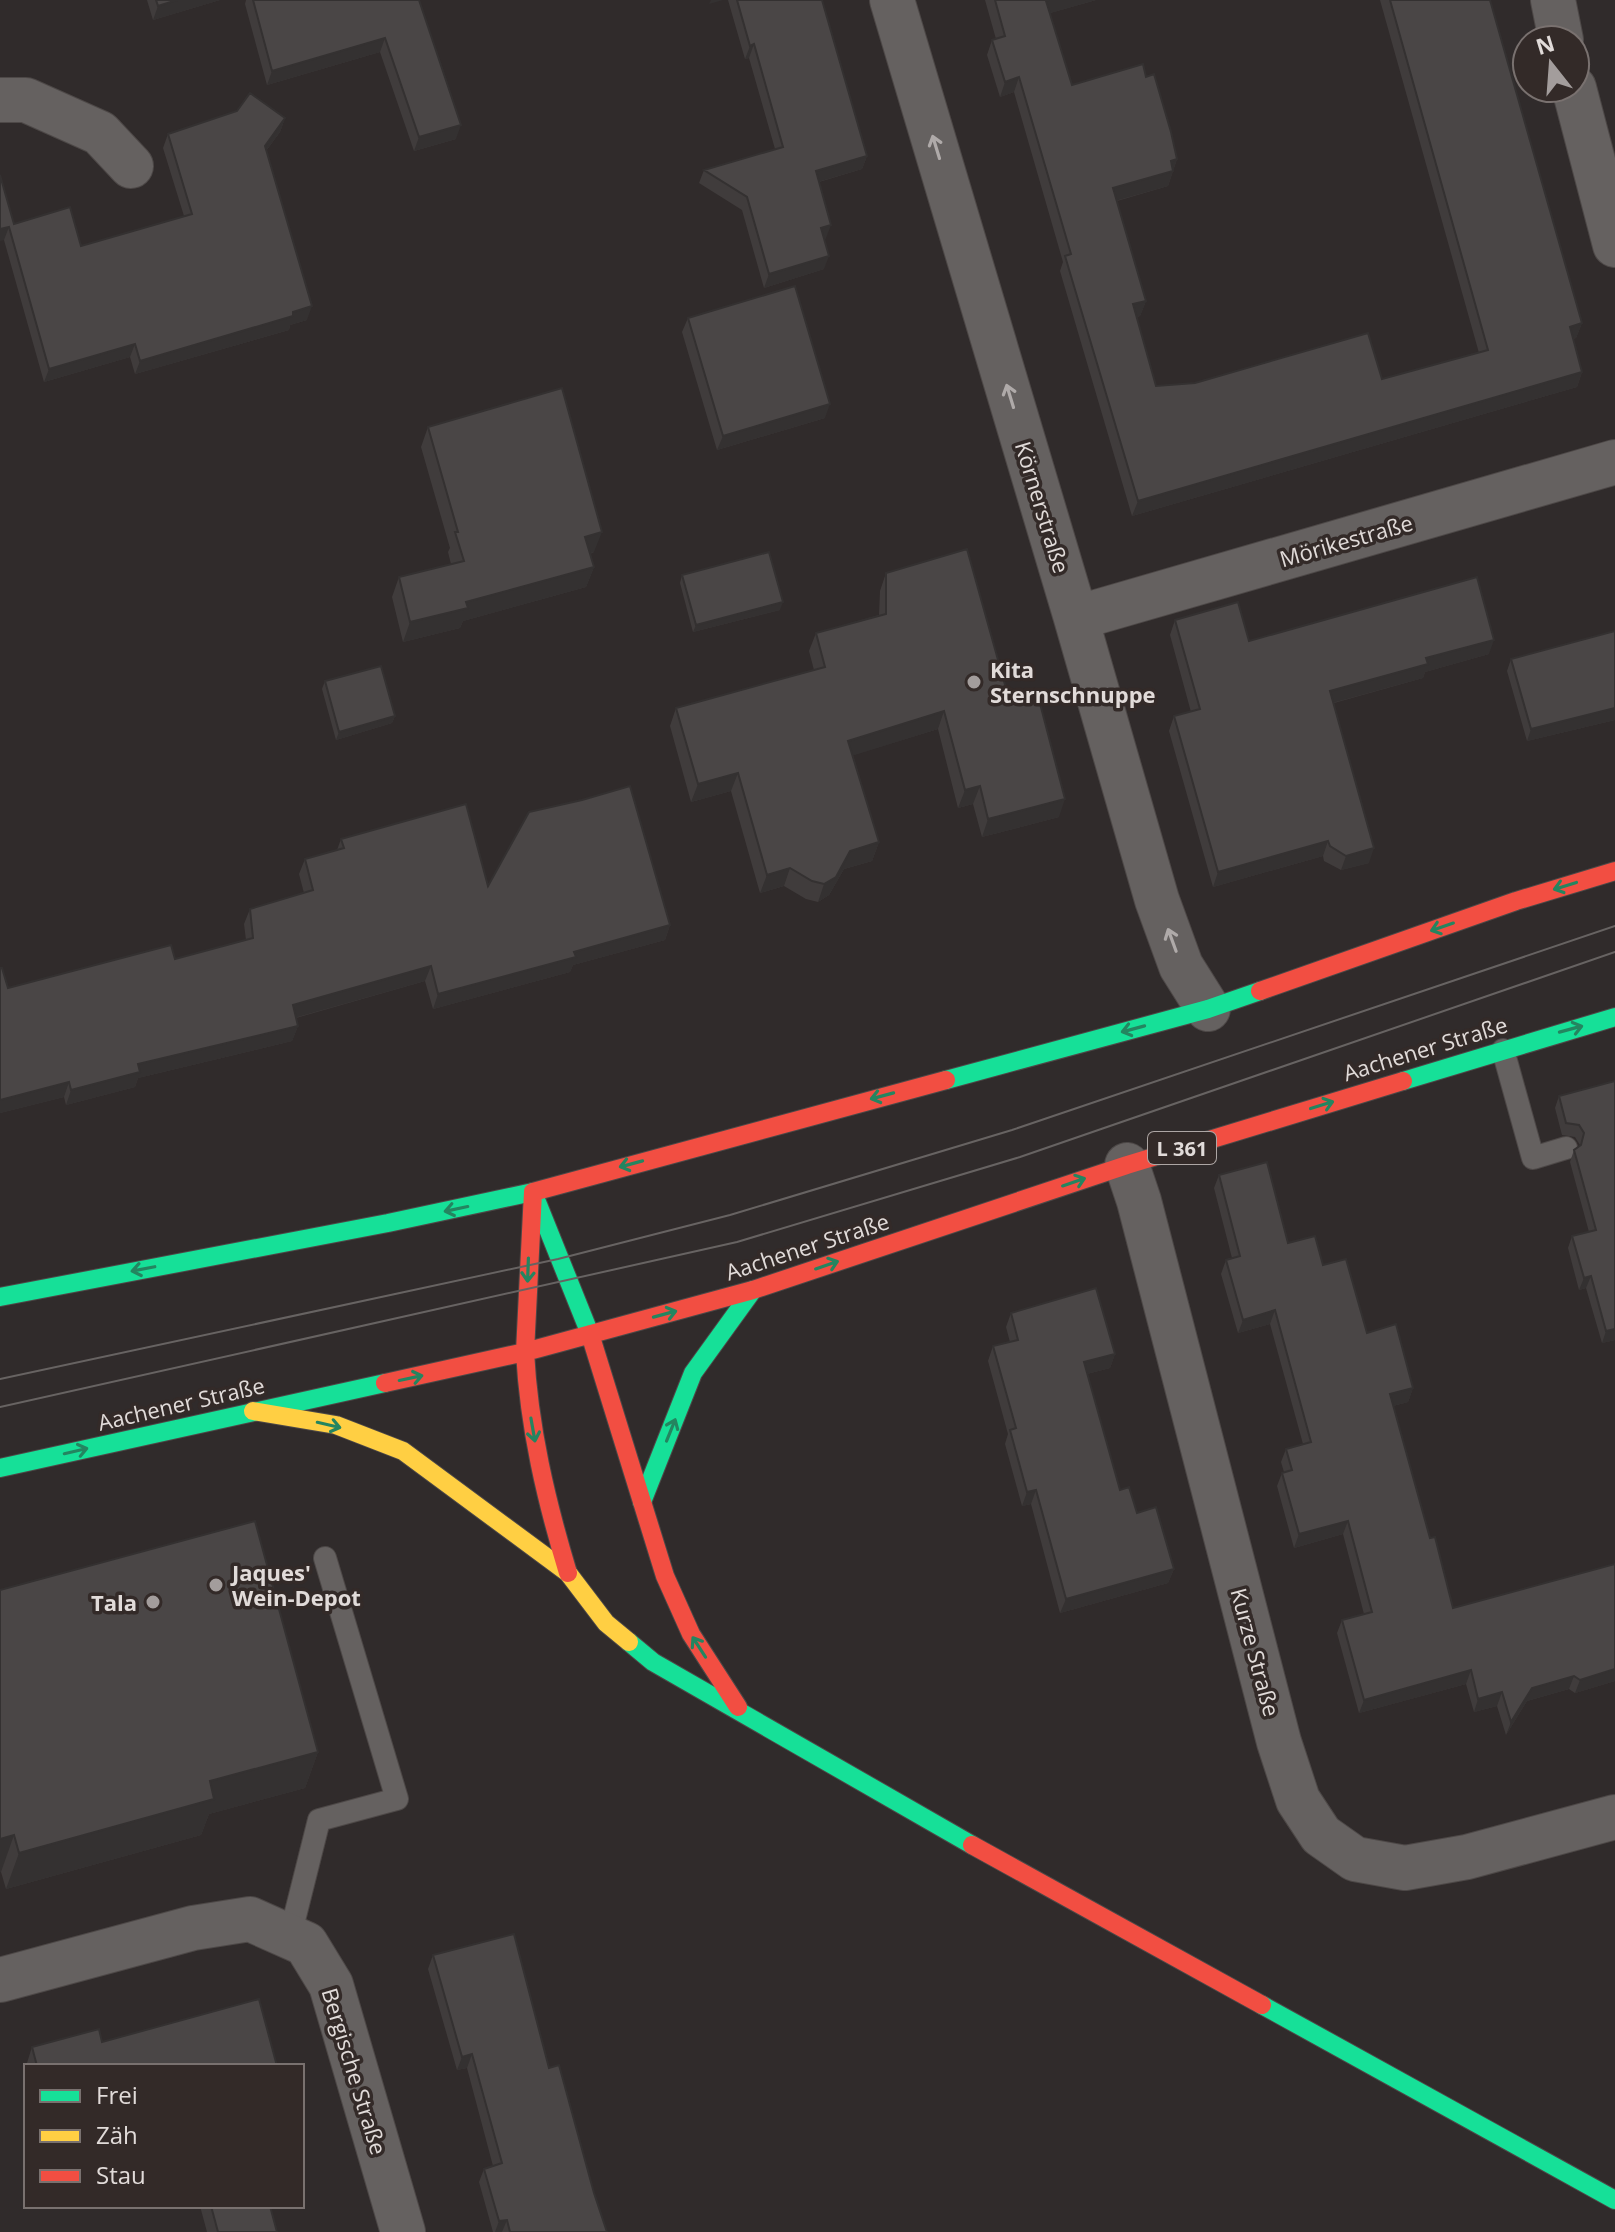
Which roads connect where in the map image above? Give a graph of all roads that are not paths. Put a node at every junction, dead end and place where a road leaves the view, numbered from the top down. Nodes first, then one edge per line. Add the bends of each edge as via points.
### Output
1 (892, 0) edge
2 (1553, 0) edge
3 (1558, 24) edge
4 (0, 100) edge
5 (1578, 104) edge
6 (131, 166) dead end
7 (1615, 245) edge
8 (1615, 462) edge
9 (1076, 618) junction
10 (1615, 871) edge
11 (1208, 1009) junction
12 (1615, 1017) edge
13 (1503, 1050) junction
14 (1566, 1148) dead end
15 (1127, 1165) junction
16 (533, 1192) junction
17 (753, 1290) junction
18 (0, 1297) edge
19 (590, 1334) junction
20 (525, 1352) junction
21 (253, 1411) junction
22 (0, 1468) edge
23 (642, 1502) junction
24 (325, 1558) dead end
25 (568, 1573) junction
26 (742, 1713) junction
27 (1615, 1817) edge
28 (290, 1936) junction
29 (0, 1980) edge
30 (1615, 2200) edge
31 (403, 2232) edge

9 -> 1 street, Körnerstraße
2 - 3 street
4 - 6 street via 26,100 100,133
5 - 7 street
8 - 9 street, Mörikestraße
11 -> 9 street, Körnerstraße via 1181,966 1157,900
10 -> 11 main road
11 -> 16 main road
13 -> 12 main road, Aachener Straße / L 361
13 - 14 lane via 1533,1158
15 -> 13 main road, Aachener Straße / L 361
17 -> 15 main road, Aachener Straße / L 361
15 - 27 street, Kurze Straße via 1279,1742 1298,1800 1321,1835 1355,1859 1405,1868
16 -> 18 main road
16 - 19 main road
16 -> 20 main road
19 -> 17 main road, Aachener Straße / L 361
23 -> 17 main road via 693,1373
19 - 20 main road, Aachener Straße / L 361
19 - 23 main road
21 -> 20 main road, Aachener Straße / L 361
20 -> 25 main road via 526,1395 547,1509
22 -> 21 main road, Aachener Straße / L 361
21 -> 25 main road via 336,1425 403,1451
26 -> 23 main road via 691,1634 665,1576
24 - 28 lane via 397,1799 319,1820
25 - 26 main road via 606,1623 653,1662
26 - 30 main road
28 - 29 street, Bergische Straße via 250,1919 193,1928
28 - 31 street, Bergische Straße via 306,1944 331,1985

